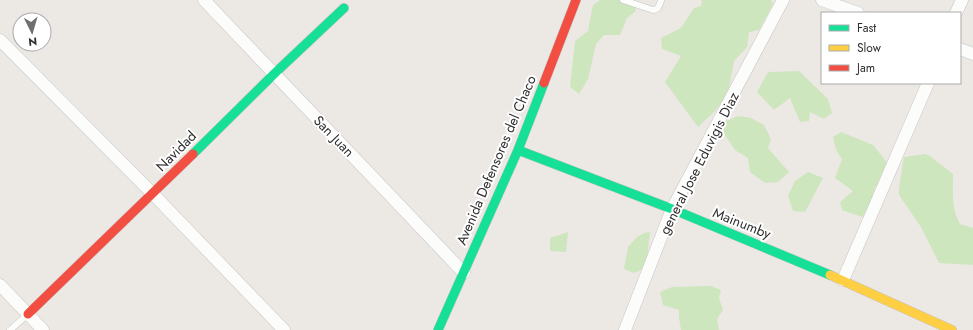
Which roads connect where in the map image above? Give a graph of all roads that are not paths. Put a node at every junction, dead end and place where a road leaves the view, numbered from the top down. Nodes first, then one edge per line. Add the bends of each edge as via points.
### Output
1 (204, 0) edge
2 (576, 0) edge
3 (623, 0) edge
4 (782, 0) edge
5 (822, 0) edge
6 (962, 0) edge
7 (661, 1) dead end
8 (344, 8) dead end
9 (855, 12) edge
10 (956, 12) edge
11 (0, 40) edge
12 (961, 49) edge
13 (973, 54) edge
14 (275, 74) junction
15 (928, 84) edge
16 (518, 150) junction
17 (153, 194) junction
18 (672, 209) junction
19 (464, 273) junction
20 (843, 280) junction
21 (0, 284) edge
22 (28, 314) junction
23 (10, 330) edge
24 (43, 330) edge
25 (284, 330) edge
26 (438, 330) edge
27 (625, 330) edge
28 (952, 330) edge

1 - 14 street, San Juan
2 - 16 street, Avenida Defensores del Chaco
3 - 7 lane via 653,10 658,8
4 - 18 street, general Jose Eduvigis Diaz
5 - 9 street
6 - 10 street
8 - 14 street, Navidad
11 - 17 street
12 - 13 street
14 - 17 street, Navidad
14 - 19 street, San Juan
15 - 20 street
16 - 18 street, Mainumby
16 - 19 street, Avenida Defensores del Chaco
17 - 22 street, Navidad
17 - 25 street
18 - 20 street, Mainumby
18 - 27 street, general Jose Eduvigis Diaz
19 - 26 street, Avenida Defensores del Chaco
20 - 28 street, Mainumby
21 - 22 street
22 - 23 lane
22 - 24 street

